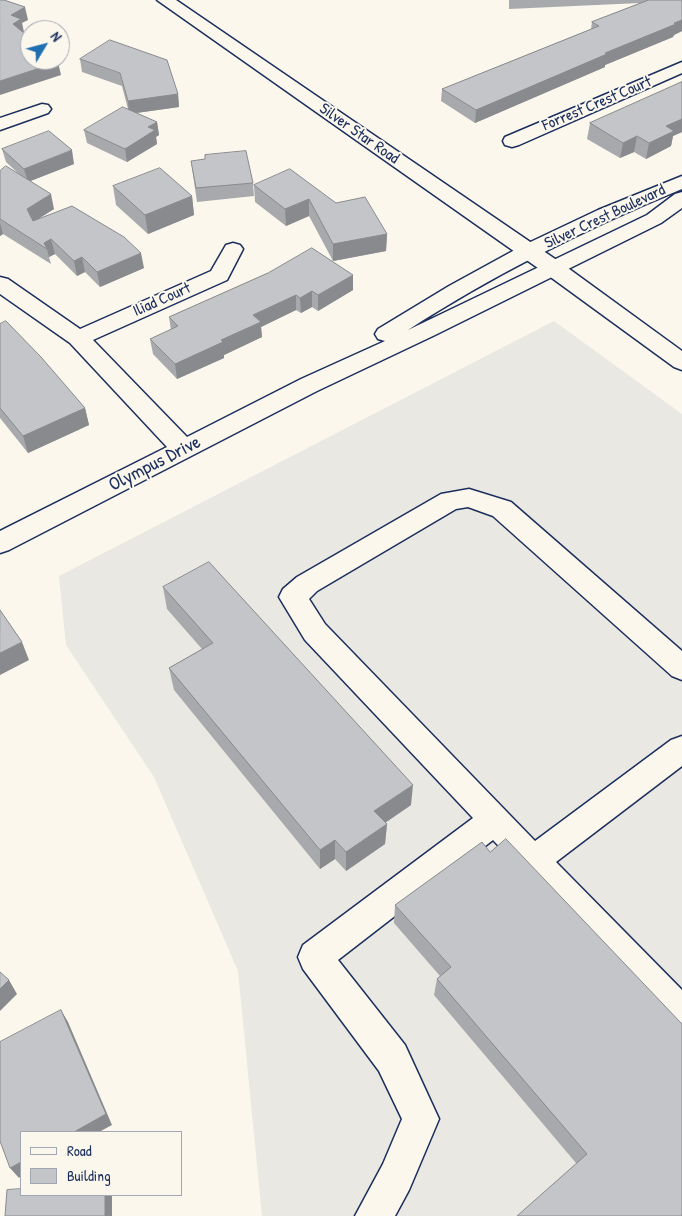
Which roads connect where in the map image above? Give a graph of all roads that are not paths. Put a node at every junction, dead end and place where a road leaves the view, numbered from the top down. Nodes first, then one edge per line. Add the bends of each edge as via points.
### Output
1 (165, 0) edge
2 (682, 67) edge
3 (42, 109) dead end
4 (0, 124) edge
5 (512, 141) dead end
6 (682, 182) edge
7 (682, 198) edge
8 (233, 249) dead end
9 (529, 252) junction
10 (553, 268) junction
11 (0, 284) edge
12 (78, 338) junction
13 (682, 341) edge
14 (682, 362) edge
15 (309, 386) junction
16 (184, 450) junction
17 (0, 543) edge
18 (682, 668) edge
19 (682, 749) edge
20 (495, 820) junction
21 (533, 861) junction
22 (682, 1015) edge
23 (374, 1216) edge

1 - 9 street, Silver Star Road
2 - 5 street, Forrest Crest Court
3 - 4 street
6 - 9 street, Silver Crest Boulevard via 625,204
7 - 10 street, Silver Crest Boulevard via 654,219
8 - 12 street, Iliad Court via 219,275
9 - 10 street, Silver Star Road
9 - 15 street, Olympus Drive via 430,305
10 - 13 street, Silver Star Road
10 - 14 street, Silver Star Road
10 - 15 street, Olympus Drive
11 - 12 street
12 - 16 street
15 - 16 street, Olympus Drive
16 - 17 street, Olympus Drive
18 - 20 street via 502,509 469,498 450,501 307,584 293,597 315,632
19 - 21 street
20 - 21 street
20 - 23 street via 315,957 392,1058 421,1119 396,1177
21 - 22 street

